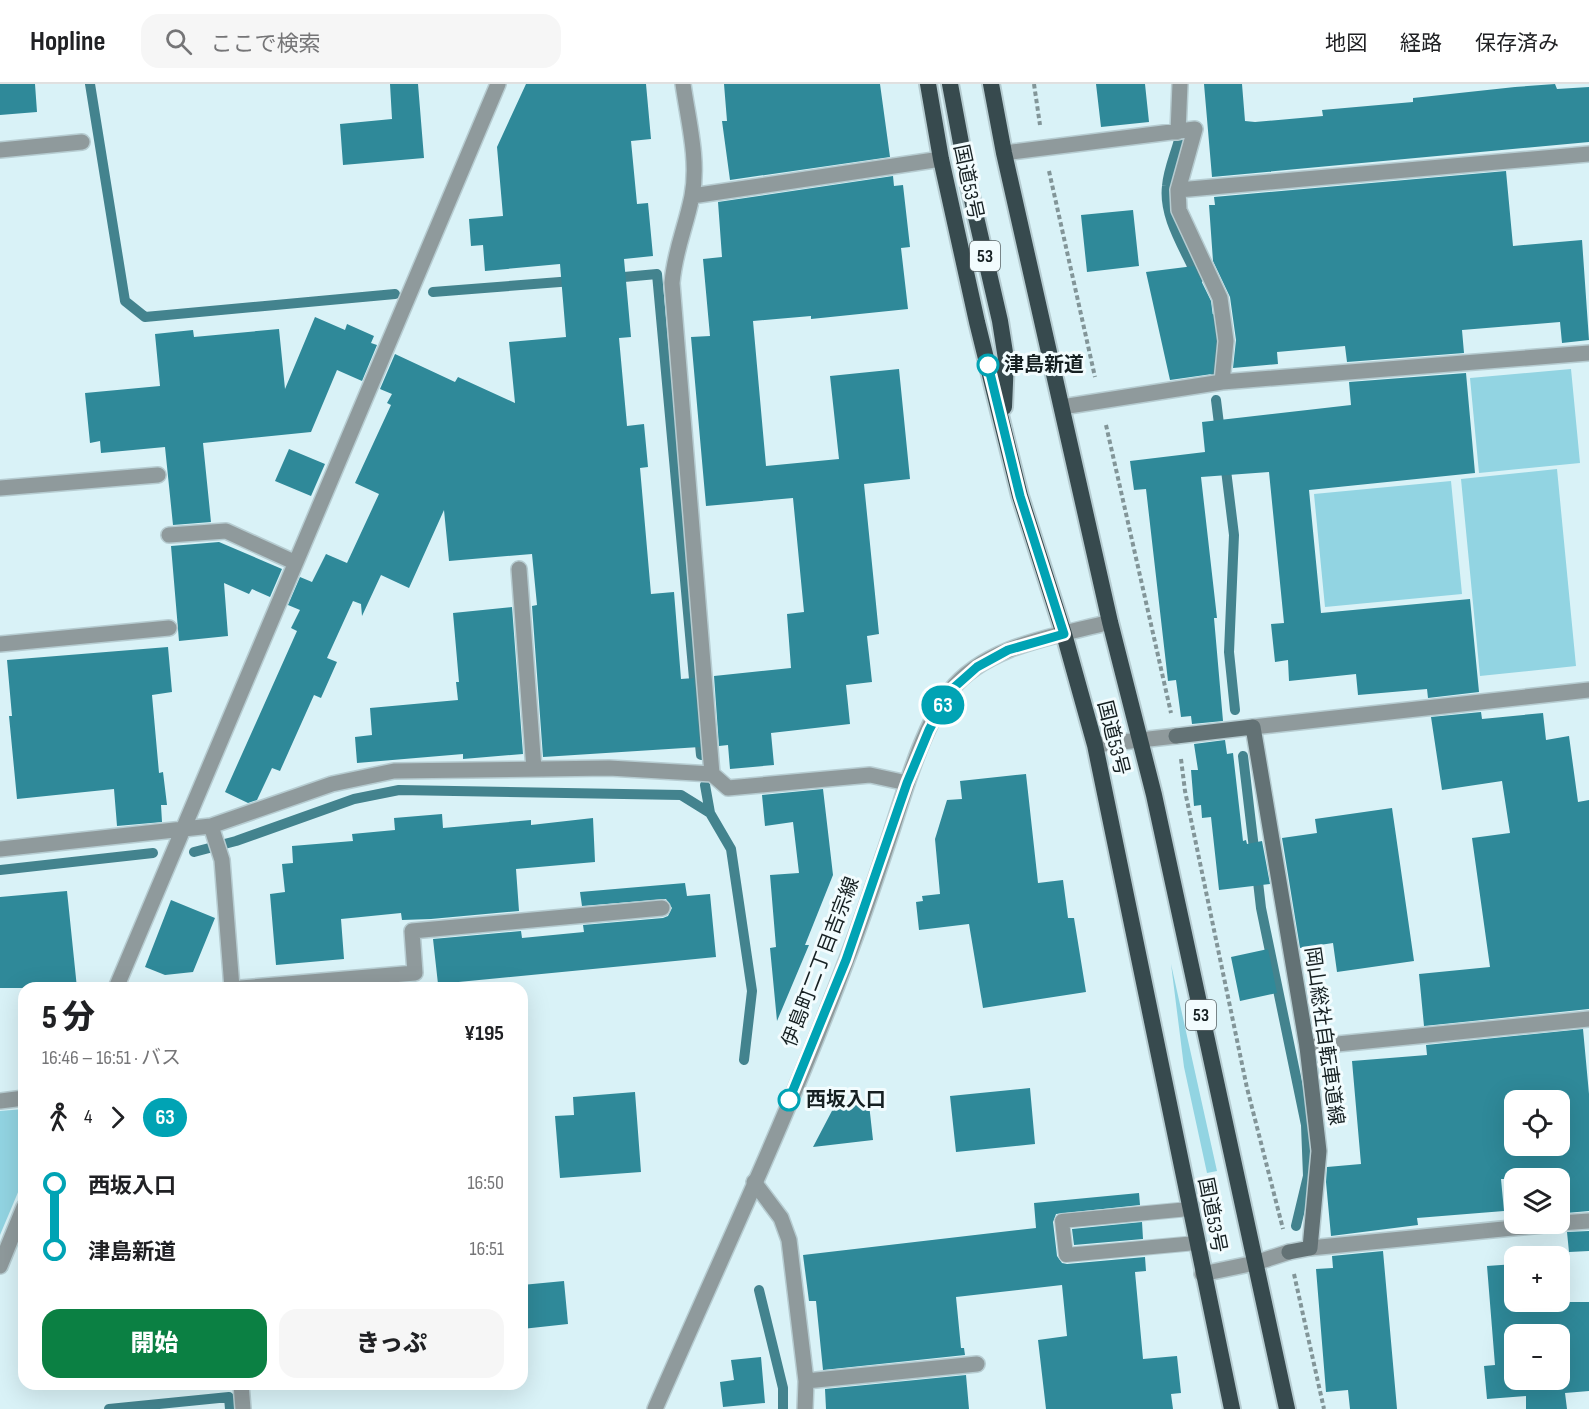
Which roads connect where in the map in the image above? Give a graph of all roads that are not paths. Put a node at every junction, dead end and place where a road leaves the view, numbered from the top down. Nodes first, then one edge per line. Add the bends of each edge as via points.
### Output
1 (498, 84) edge
2 (683, 84) edge
3 (928, 84) edge
4 (950, 84) edge
5 (991, 84) edge
6 (1180, 84) edge
7 (1178, 132) junction
8 (82, 142) dead end
9 (0, 150) edge
10 (1004, 153) junction
11 (1589, 154) edge
12 (941, 159) junction
13 (1178, 190) junction
14 (693, 196) junction
15 (1589, 353) edge
16 (1222, 382) junction
17 (1062, 407) junction
18 (1004, 429) junction
19 (158, 475) dead end
20 (0, 488) edge
21 (169, 536) dead end
22 (294, 562) junction
23 (519, 568) dead end
24 (1110, 622) junction
25 (169, 628) dead end
26 (1064, 634) junction
27 (0, 644) edge
28 (1589, 690) edge
29 (1252, 727) junction
30 (1176, 736) joint
31 (1140, 740) junction
32 (1095, 746) junction
33 (534, 769) junction
34 (712, 774) junction
35 (907, 783) junction
36 (182, 830) junction
37 (212, 830) junction
38 (0, 849) edge
39 (662, 908) dead end
40 (119, 982) edge
41 (232, 982) edge
42 (311, 982) edge
43 (1589, 1019) edge
44 (1307, 1047) junction
45 (18, 1099) edge
46 (0, 1101) edge
47 (754, 1182) junction
48 (1189, 1209) junction
49 (1589, 1221) edge
50 (18, 1222) edge
51 (1570, 1222) edge
52 (1504, 1229) edge
53 (1196, 1244) junction
54 (1310, 1248) junction
55 (1289, 1252) joint
56 (1255, 1263) junction
57 (0, 1266) edge
58 (1202, 1274) junction
59 (977, 1364) dead end
60 (806, 1381) junction
61 (241, 1390) edge
62 (243, 1409) edge
63 (655, 1409) edge
64 (805, 1409) edge
65 (1232, 1409) edge
66 (1287, 1409) edge

1 - 22 street
2 - 14 street via 694,168
3 - 12 highway, 国道53号 / 53
4 - 18 highway, 53 via 1006,359
5 - 10 highway, 国道53号 / 53
6 - 7 street
7 - 10 street
7 - 13 street via 1195,129
8 - 9 street
10 - 17 highway, 国道53号 / 53
11 - 13 street
12 - 14 street
12 - 18 highway, 国道53号 / 53
13 - 16 street via 1179,210 1220,298 1226,341
14 - 34 street via 675,253 672,283
15 - 16 street
16 - 17 street
17 - 24 highway, 国道53号 / 53
18 - 26 highway, 国道53号 / 53 via 1020,496
19 - 20 street
21 - 22 street via 226,531
22 - 36 street
23 - 33 street
24 - 26 street, 伊島町二丁目吉宗線
24 - 31 highway, 国道53号 / 53
25 - 27 street
26 - 32 highway, 国道53号 / 53
26 - 35 street, 伊島町二丁目吉宗線 via 1008,650 977,667 950,691
28 - 29 street
29 - 30 main road
29 - 44 main road, 岡山総社自転車道線
30 - 31 street
31 - 32 street
31 - 56 highway, 国道53号 / 53
32 - 48 highway, 国道53号 / 53
33 - 34 street via 609,768
33 - 37 street via 394,771 333,784
34 - 35 street via 728,788 870,775
35 - 47 street, 伊島町二丁目吉宗線 via 846,960
36 - 37 street
36 - 38 street
36 - 40 street
37 - 41 street via 222,860
39 - 42 street via 412,931 415,973
43 - 44 street
44 - 54 main road, 岡山総社自転車道線 via 1319,1151
45 - 46 street
47 - 60 street via 781,1218 789,1240
47 - 63 street, 伊島町二丁目吉宗線
48 - 53 highway, 国道53号 / 53
48 - 53 lane via 1062,1221 1066,1255
49 - 51 street
50 - 57 street
52 - 54 street
53 - 58 highway, 国道53号 / 53
54 - 55 main road
55 - 56 street
56 - 58 street
56 - 66 highway, 国道53号 / 53
58 - 65 highway, 国道53号 / 53
59 - 60 street
60 - 64 street
61 - 62 street

